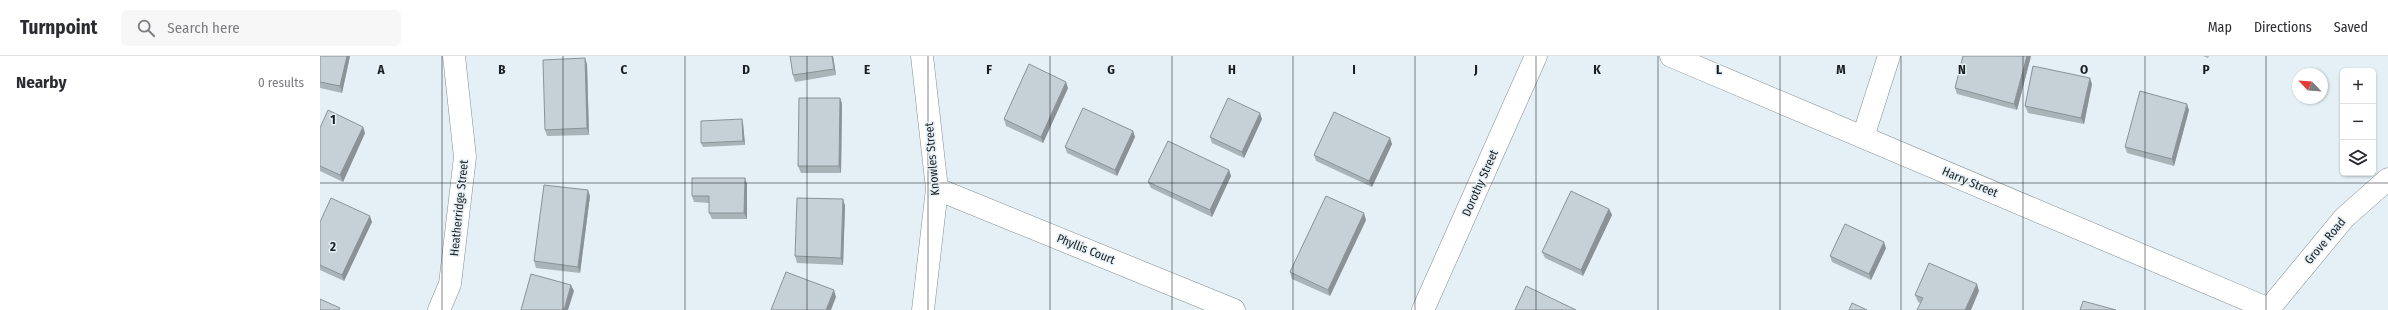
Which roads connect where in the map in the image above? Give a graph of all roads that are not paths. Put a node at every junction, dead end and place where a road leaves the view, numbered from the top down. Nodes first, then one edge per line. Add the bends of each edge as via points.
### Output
1 (454, 56) edge
2 (922, 56) edge
3 (1536, 56) edge
4 (1672, 56) edge
5 (1888, 56) edge
6 (1863, 136) junction
7 (2388, 178) edge
8 (937, 189) junction
9 (2268, 309) edge
10 (439, 310) edge
11 (923, 310) edge
12 (1234, 310) edge
13 (1424, 310) edge

1 - 10 street, Heatherridge Street via 465,157 450,284
2 - 8 street, Knowles Street
3 - 13 street, Dorothy Street
4 - 6 street, Harry Street
5 - 6 street
6 - 9 street, Harry Street
7 - 9 street, Grove Road via 2344,218
8 - 11 street, Knowles Street
8 - 12 street, Phyllis Court

